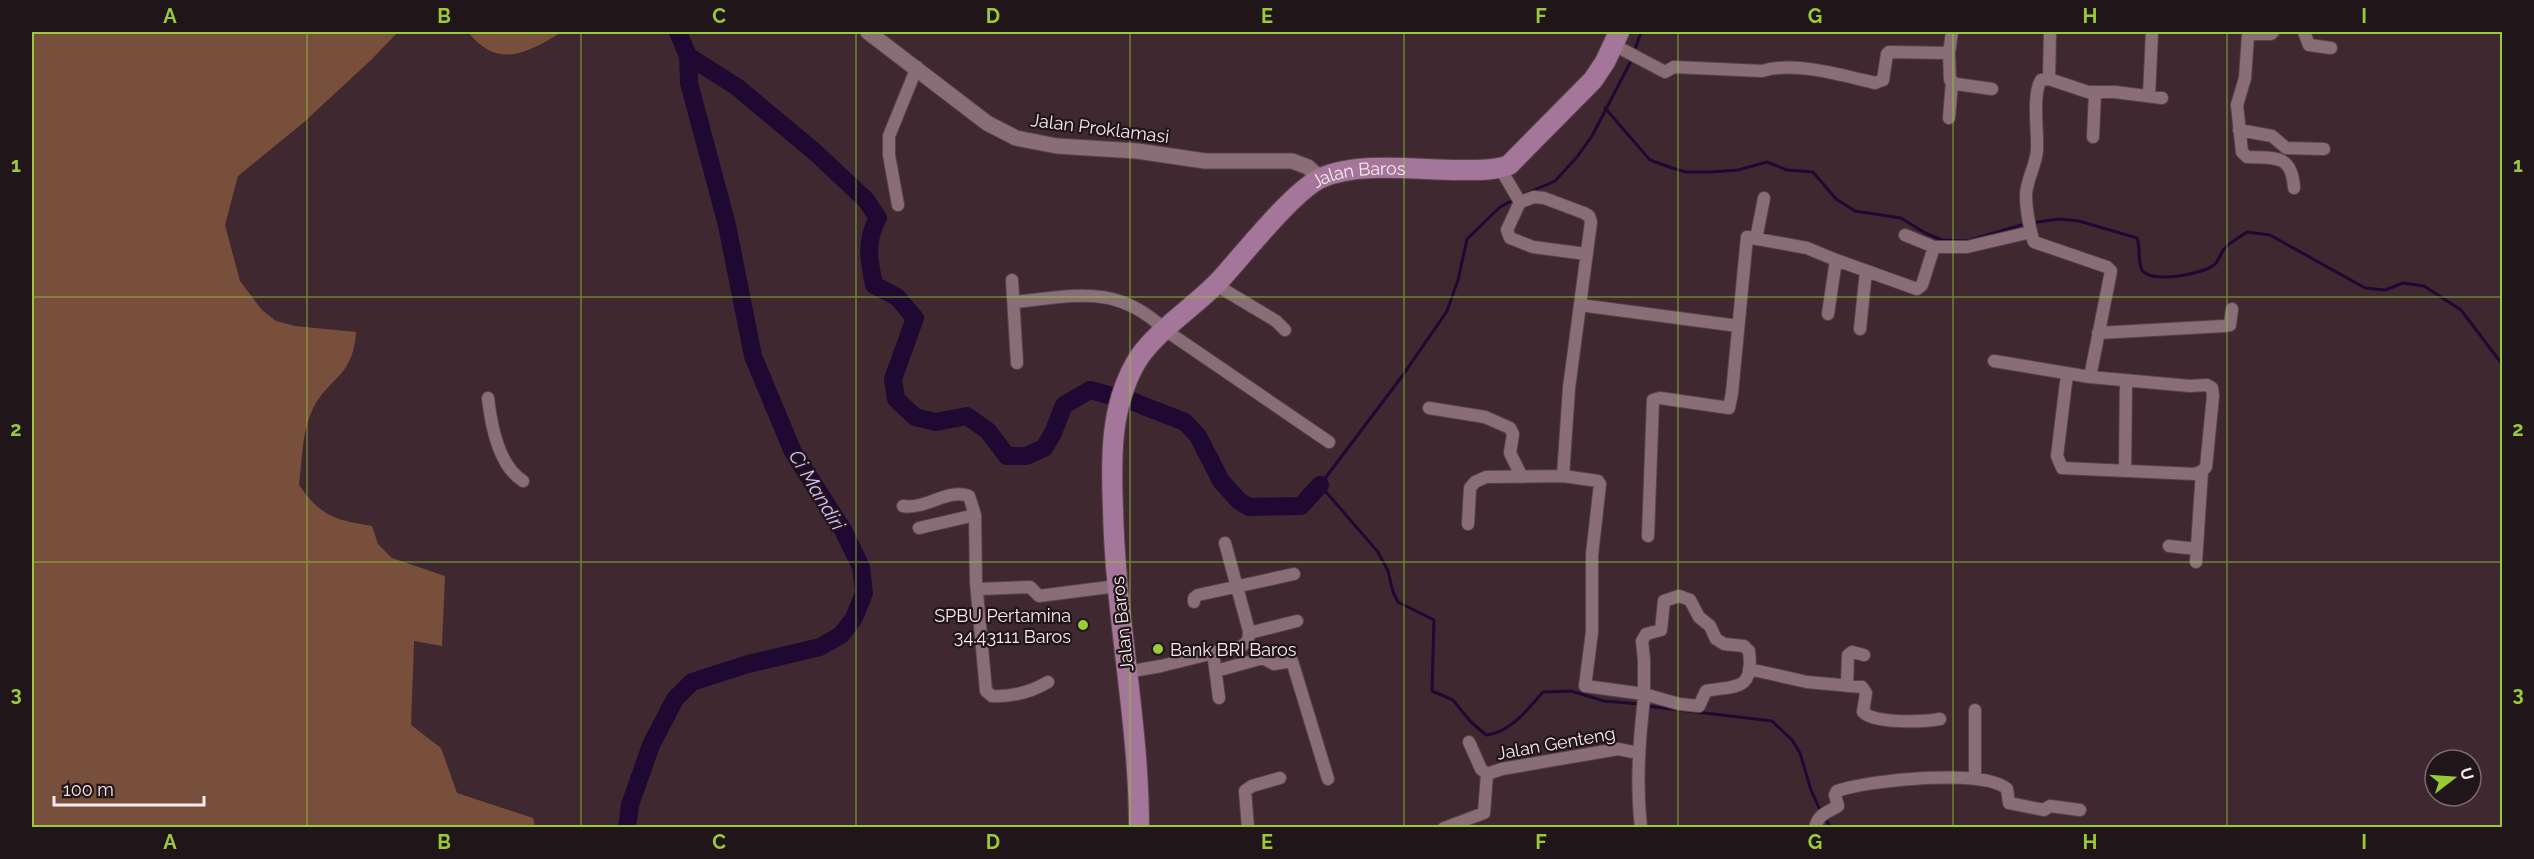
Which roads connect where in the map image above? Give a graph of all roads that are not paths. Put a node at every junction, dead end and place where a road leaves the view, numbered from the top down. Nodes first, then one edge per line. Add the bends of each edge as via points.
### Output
1 (868, 32) edge
2 (1952, 32) edge
3 (2050, 32) edge
4 (2152, 32) edge
5 (2273, 32) edge
6 (2304, 32) edge
7 (1623, 46) edge
8 (2331, 48) dead end
9 (1949, 53) junction
10 (916, 68) junction
11 (2049, 79) junction
12 (1952, 82) junction
13 (1992, 89) dead end
14 (2095, 93) junction
15 (2149, 96) junction
16 (2162, 98) dead end
17 (1949, 118) dead end
18 (2239, 130) junction
19 (2094, 137) dead end
20 (2324, 149) dead end
21 (1500, 168) junction
22 (1320, 178) junction
23 (2294, 188) dead end
24 (1517, 198) junction
25 (1764, 198) dead end
26 (898, 205) dead end
27 (2031, 229) junction
28 (1905, 235) dead end
29 (1755, 239) junction
30 (1934, 247) junction
31 (1586, 254) junction
32 (1836, 260) junction
33 (1866, 271) junction
34 (1012, 280) dead end
35 (1216, 285) junction
36 (1014, 302) junction
37 (1580, 305) junction
38 (2232, 309) dead end
39 (1828, 314) dead end
40 (1738, 326) junction
41 (1860, 329) dead end
42 (1165, 330) junction
43 (1285, 330) dead end
44 (2098, 333) junction
45 (1994, 361) dead end
46 (1017, 363) dead end
47 (2067, 374) junction
48 (2090, 377) junction
49 (2126, 381) junction
50 (488, 398) dead end
51 (1429, 408) dead end
52 (1329, 442) dead end
53 (2125, 471) junction
54 (2202, 471) junction
55 (1563, 476) junction
56 (1522, 477) junction
57 (523, 481) dead end
58 (903, 506) dead end
59 (975, 515) junction
60 (1468, 524) dead end
61 (919, 528) dead end
62 (1648, 536) dead end
63 (1225, 543) dead end
64 (2169, 546) dead end
65 (2197, 549) junction
66 (2196, 562) dead end
67 (1294, 574) dead end
68 (1117, 586) junction
69 (1237, 587) junction
70 (978, 589) junction
71 (1194, 602) dead end
72 (1297, 621) dead end
73 (1249, 633) junction
74 (1213, 652) junction
75 (1864, 655) dead end
76 (1749, 669) junction
77 (1216, 671) junction
78 (1127, 672) junction
79 (1048, 681) dead end
80 (1846, 686) junction
81 (1219, 698) dead end
82 (1643, 701) junction
83 (1975, 710) dead end
84 (1940, 719) dead end
85 (1469, 742) dead end
86 (1638, 753) junction
87 (1487, 774) junction
88 (1280, 778) dead end
89 (1975, 778) junction
90 (1328, 780) dead end
91 (2080, 810) dead end
92 (1819, 819) edge
93 (1139, 828) edge
94 (1248, 828) edge
95 (1444, 828) edge
96 (1641, 828) edge

1 - 10 street, Jalan Proklamasi
2 - 9 street
3 - 11 street
4 - 15 street
5 - 18 street via 2248,35 2245,78 2237,99
6 - 8 street via 2309,45
7 - 9 street via 1665,72 1674,67 1762,71 1776,67 1880,82 1889,52
7 - 21 main road via 1515,161
9 - 12 street
10 - 22 street, Jalan Proklamasi via 987,123 1016,138 1205,161 1292,161 1308,167
10 - 26 street via 889,136
11 - 14 street
11 - 27 street via 2038,84 2037,149 2026,194
12 - 13 street
12 - 17 street
14 - 15 street
14 - 19 street
15 - 16 street
18 - 20 street via 2272,136 2286,148
18 - 23 street via 2245,156 2286,162 2292,170
21 - 22 main road, Jalan Baros via 1341,171
21 - 24 street
22 - 35 main road, Jalan Baros via 1278,215
24 - 31 street via 1544,198 1587,215 1591,222
24 - 31 street via 1506,233 1510,238 1533,247
25 - 29 street
27 - 30 street via 1967,247
27 - 44 street via 2037,244 2111,271
28 - 30 street
29 - 32 street via 1807,248
29 - 40 street via 1747,237
30 - 33 street via 1920,288
31 - 37 street
32 - 33 street
32 - 39 street
33 - 41 street
34 - 36 street
35 - 42 main road, Jalan Baros
35 - 43 street
36 - 42 street via 1093,294 1141,310
36 - 46 street
37 - 40 street
37 - 55 street
38 - 44 street via 2230,325 2224,327
40 - 62 street via 1728,408 1653,400
42 - 52 street
42 - 68 main road, Jalan Baros via 1136,362 1124,386 1115,421 1112,481
44 - 48 street
45 - 47 street
47 - 48 street
47 - 53 street via 2058,461 2062,468
48 - 49 street
49 - 53 street
49 - 54 street via 2207,384 2212,388 2206,467
50 - 57 street via 505,459 515,476
51 - 56 street via 1485,417 1510,428 1510,453
53 - 54 street
54 - 65 street
55 - 56 street
55 - 82 street via 1600,484 1585,686
56 - 60 street via 1486,477 1475,482 1470,488
58 - 59 street via 911,508 965,494
59 - 61 street
59 - 70 street
63 - 69 street
64 - 65 street
65 - 66 street
67 - 69 street
68 - 70 street via 1039,596 1030,586
68 - 78 main road, Jalan Baros
69 - 71 street via 1198,595
69 - 73 street
70 - 79 street via 987,694 1006,697 1037,689
72 - 73 street
73 - 74 street via 1245,644
74 - 77 street
74 - 78 street
75 - 80 street via 1849,654
76 - 80 street
76 - 82 street via 1741,685 1707,691 1699,706
76 - 82 street via 1746,647 1718,641 1690,600 1672,596 1662,607 1660,631 1642,637
77 - 81 street
77 - 90 street via 1263,658 1272,664 1292,661
78 - 93 main road, Jalan Baros
80 - 84 street via 1864,689 1866,716 1926,722
82 - 86 street
83 - 89 street
85 - 87 street via 1481,770
86 - 87 street, Jalan Genteng via 1618,748
86 - 96 street, Jalan Genteng
87 - 95 street, Jalan Genteng via 1484,813
88 - 94 street via 1245,791
89 - 91 street via 2006,788 2008,802 2018,806
89 - 92 street via 1946,776 1849,787 1835,793 1838,806

